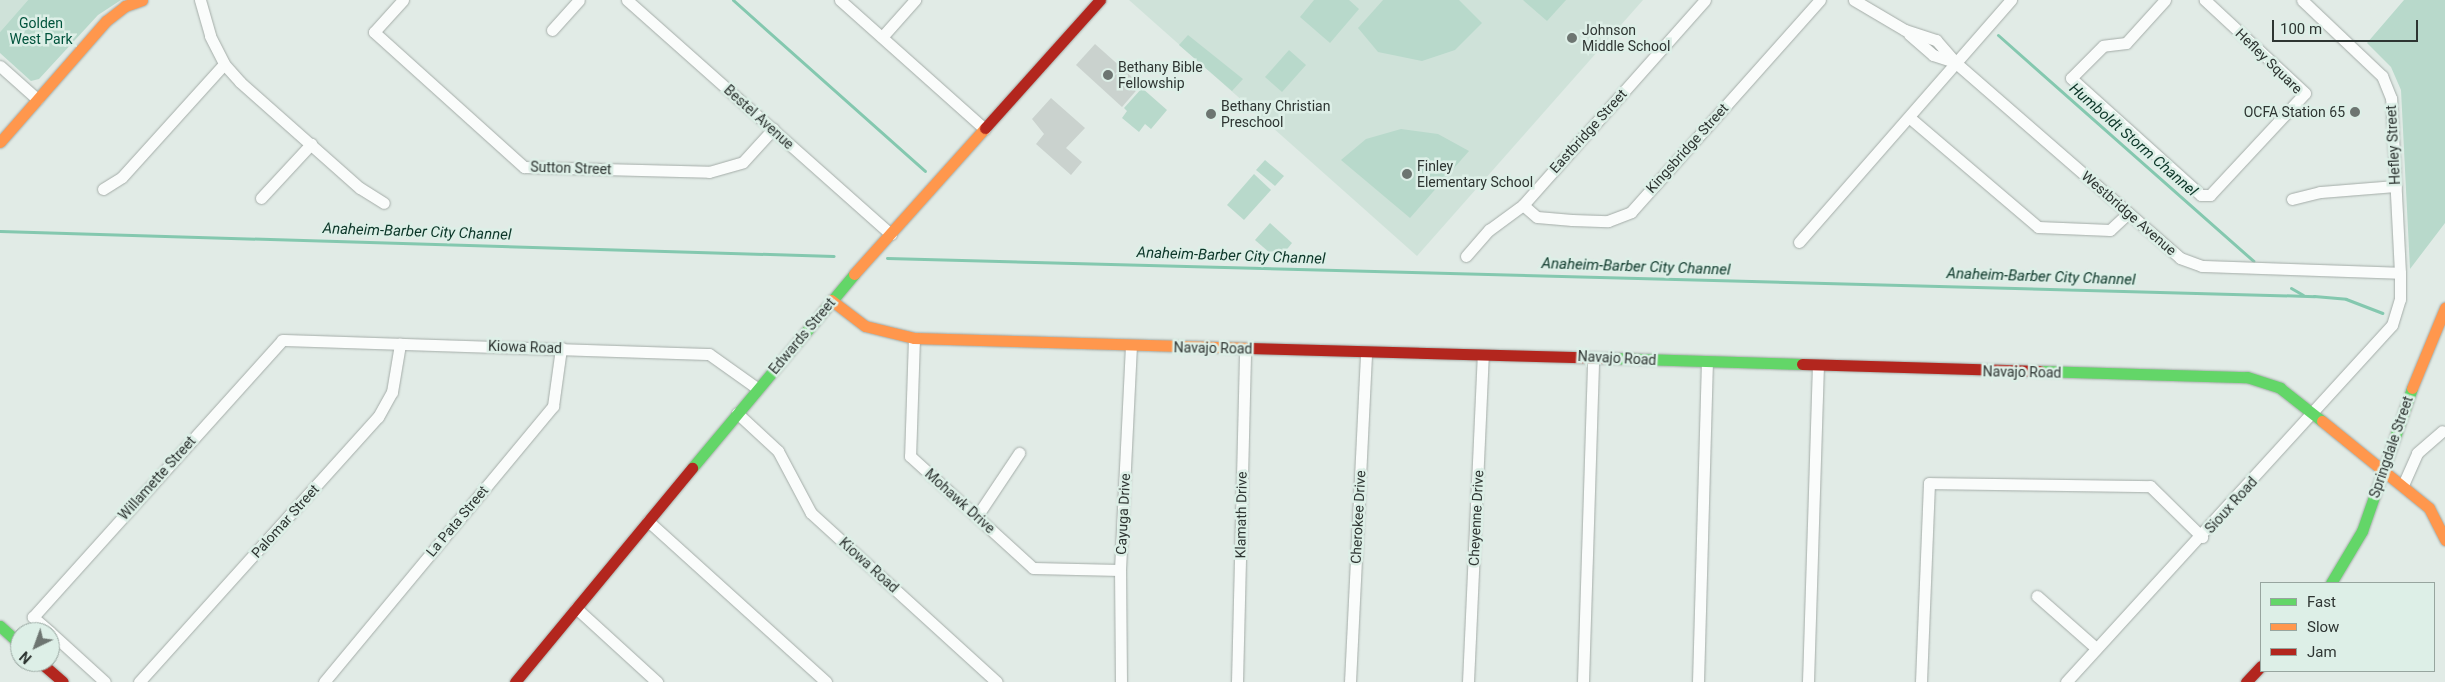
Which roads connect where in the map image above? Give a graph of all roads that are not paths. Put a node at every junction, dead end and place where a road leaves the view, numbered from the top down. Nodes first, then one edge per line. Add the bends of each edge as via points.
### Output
1 (142, 0) edge
2 (200, 0) edge
3 (403, 0) edge
4 (579, 0) edge
5 (627, 0) edge
6 (840, 0) edge
7 (915, 0) edge
8 (1100, 0) edge
9 (1705, 0) edge
10 (1820, 0) edge
11 (1854, 0) edge
12 (2011, 0) edge
13 (2165, 0) edge
14 (2302, 0) edge
15 (2213, 3) edge
16 (552, 30) dead end
17 (882, 37) junction
18 (1956, 63) junction
19 (224, 64) junction
20 (0, 66) edge
21 (37, 99) junction
22 (1910, 118) junction
23 (773, 129) junction
24 (985, 129) junction
25 (0, 142) edge
26 (311, 144) junction
27 (2396, 186) junction
28 (103, 189) dead end
29 (261, 198) dead end
30 (2292, 199) dead end
31 (384, 204) dead end
32 (1523, 205) junction
33 (2128, 213) junction
34 (891, 234) junction
35 (1799, 242) dead end
36 (1466, 256) dead end
37 (2400, 273) junction
38 (831, 300) junction
39 (2445, 308) edge
40 (2392, 325) joint
41 (914, 338) junction
42 (282, 340) joint
43 (400, 344) junction
44 (1131, 346) junction
45 (561, 348) junction
46 (1245, 348) junction
47 (1366, 353) junction
48 (1483, 354) junction
49 (1593, 357) junction
50 (1707, 363) junction
51 (1818, 367) junction
52 (758, 389) junction
53 (737, 413) junction
54 (2313, 413) junction
55 (2442, 431) dead end
56 (1018, 453) dead end
57 (2382, 472) junction
58 (2403, 485) junction
59 (977, 516) junction
60 (648, 521) junction
61 (2202, 537) junction
62 (2445, 540) edge
63 (1120, 570) junction
64 (2332, 582) edge
65 (2037, 596) dead end
66 (576, 608) junction
67 (39, 622) edge
68 (0, 626) edge
69 (10, 635) edge
70 (60, 641) edge
71 (2096, 648) junction
72 (2260, 667) edge
73 (51, 672) edge
74 (62, 682) edge
75 (105, 682) edge
76 (139, 682) edge
77 (324, 682) edge
78 (515, 682) edge
79 (657, 682) edge
80 (826, 682) edge
81 (998, 682) edge
82 (1121, 682) edge
83 (1238, 682) edge
84 (1350, 682) edge
85 (1468, 682) edge
86 (1583, 682) edge
87 (1698, 682) edge
88 (1808, 682) edge
89 (1921, 682) edge
90 (2066, 682) edge
91 (2246, 682) edge

1 - 21 street via 125,6 106,21
2 - 19 street via 210,36
3 - 23 street, Sutton Street via 374,32 524,167 709,172 744,162
4 - 16 street
5 - 23 street, Bestel Avenue
6 - 17 street
7 - 17 street
8 - 24 street, Edwards Street
9 - 32 street, Eastbridge Street
10 - 32 street, Kingsbridge Street via 1630,212 1608,221 1572,220 1537,217
11 - 18 street, Westbridge Avenue via 1905,30 1936,40
12 - 18 street
13 - 15 street, Hefley Square via 2126,43 2103,46 2071,78 2201,195 2210,195 2305,93
14 - 27 street, Hefley Street via 2382,76 2391,98
17 - 24 street
18 - 22 street
18 - 33 street, Westbridge Avenue
19 - 26 street
19 - 28 street via 122,177
20 - 21 street
21 - 25 street
22 - 33 street via 2038,227 2110,230
22 - 35 street
23 - 34 street, Bestel Avenue
24 - 34 street, Edwards Street
26 - 29 street
26 - 31 street
27 - 30 street via 2320,192
27 - 37 street, Hefley Street
32 - 36 street, Eastbridge Street via 1490,230
33 - 37 street, Westbridge Avenue via 2180,258 2202,266
34 - 38 street, Edwards Street
37 - 40 street, Hefley Street via 2400,299
38 - 41 street, Navajo Road via 864,326
38 - 52 street, Edwards Street
39 - 57 street, Springdale Street via 2426,347
40 - 54 street, Sioux Road
41 - 44 street, Navajo Road
41 - 59 street, Mohawk Drive via 910,456
42 - 43 street, Kiowa Road
42 - 67 street, Willamette Street via 33,617
43 - 45 street, Kiowa Road
43 - 76 street, Palomar Street via 392,392 378,417
44 - 46 street, Navajo Road
44 - 63 street, Cayuga Drive
45 - 52 street, Kiowa Road via 709,354
45 - 77 street, La Pata Street via 553,406
46 - 47 street, Navajo Road
46 - 83 street, Klamath Drive
47 - 48 street, Navajo Road
47 - 84 street, Cherokee Drive
48 - 49 street, Navajo Road
48 - 85 street, Cheyenne Drive
49 - 50 street, Navajo Road
49 - 86 street
50 - 51 street, Navajo Road
50 - 87 street
51 - 54 street, Navajo Road via 2247,377 2280,388
51 - 88 street
52 - 53 street, Edwards Street
53 - 60 street, Edwards Street
53 - 81 street, Kiowa Road via 778,450 811,513
54 - 57 street, Navajo Road
54 - 61 street, Sioux Road
55 - 58 street via 2418,453
56 - 59 street
57 - 58 street, Navajo Road
57 - 64 street, Springdale Street via 2358,539
58 - 62 street, Navajo Road via 2429,508
59 - 63 street, Mohawk Drive via 1033,568
60 - 66 street, Edwards Street
60 - 80 street
61 - 71 street, Sioux Road
61 - 89 street via 2150,486 1929,484
63 - 82 street, Cayuga Drive
65 - 71 street
66 - 78 street, Edwards Street
66 - 79 street
68 - 69 street
70 - 75 street
71 - 90 street, Sioux Road
72 - 91 street
73 - 74 street

